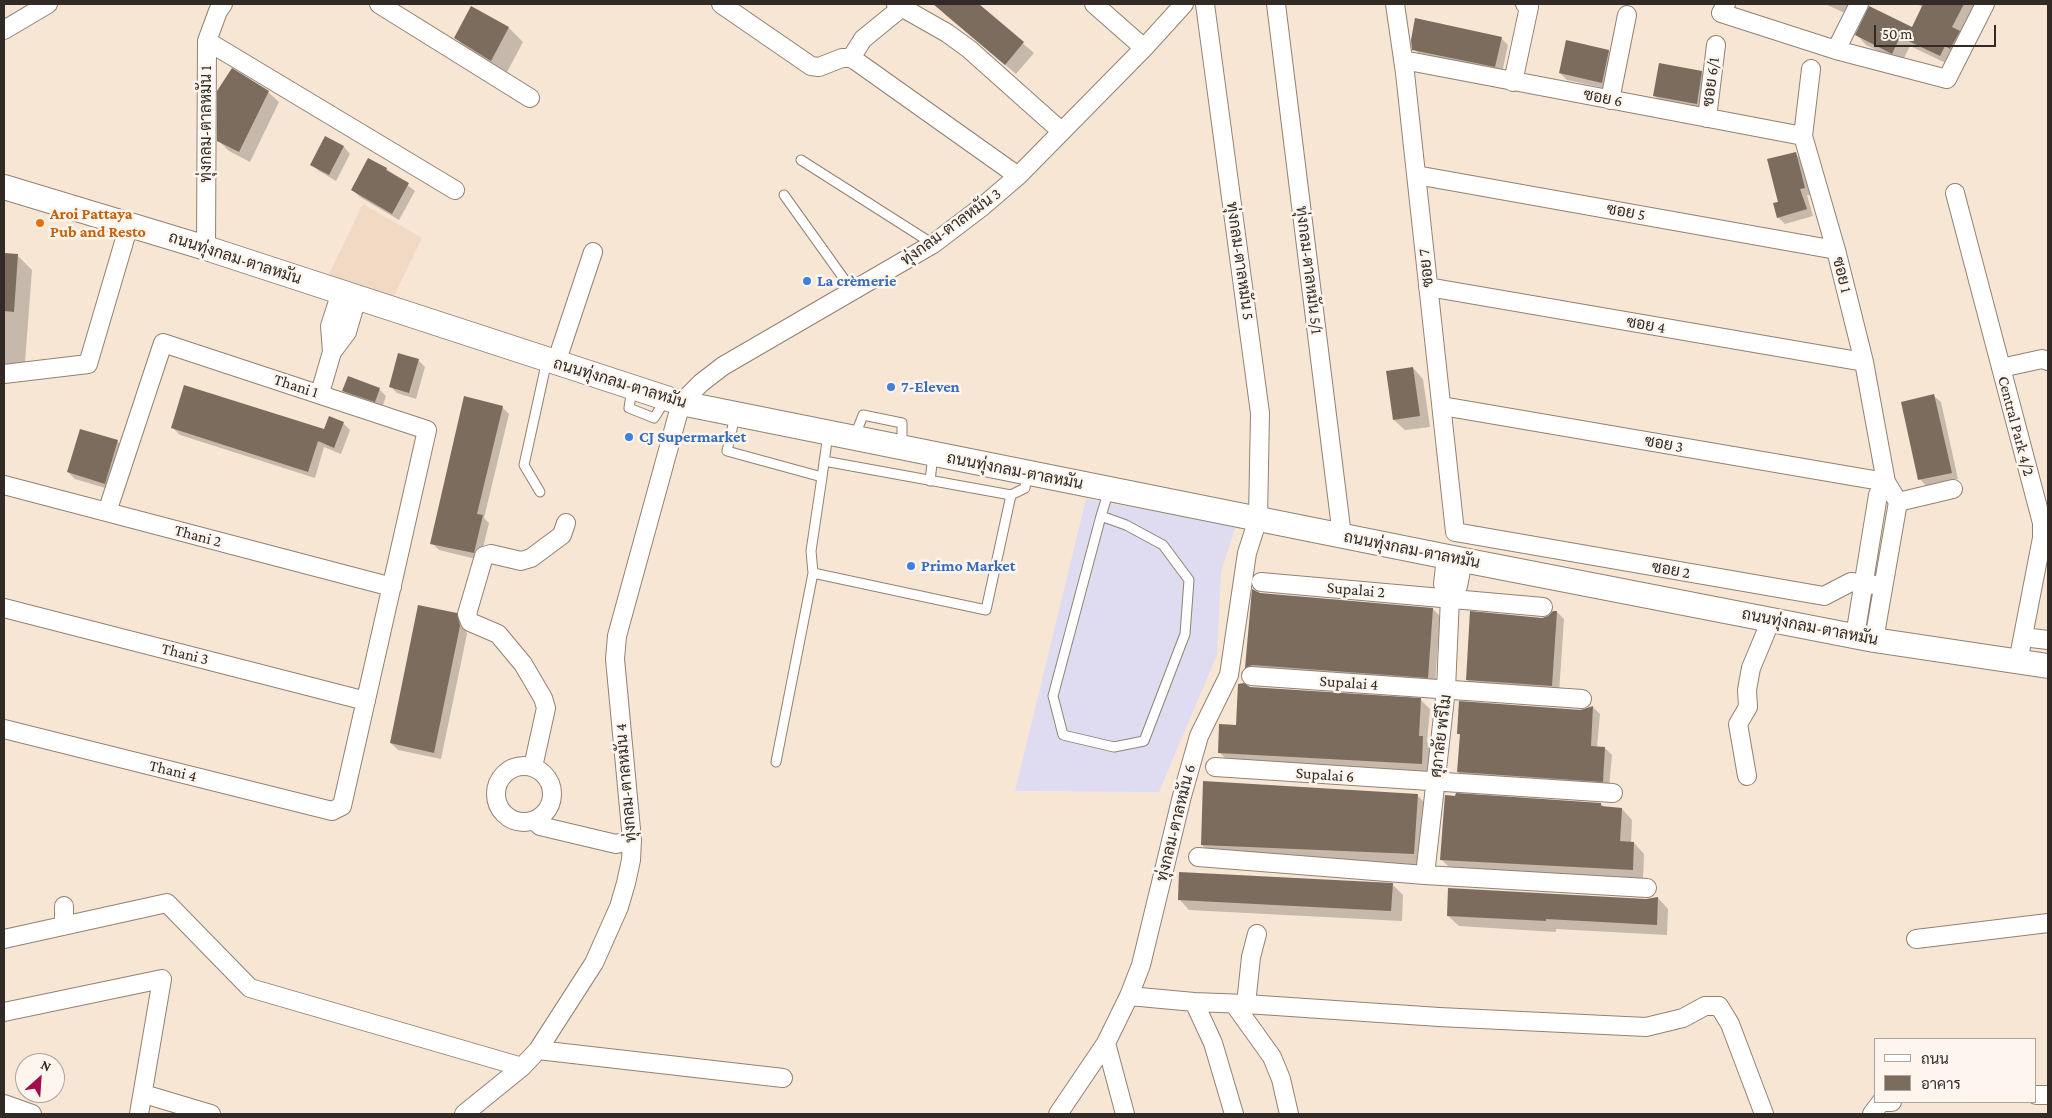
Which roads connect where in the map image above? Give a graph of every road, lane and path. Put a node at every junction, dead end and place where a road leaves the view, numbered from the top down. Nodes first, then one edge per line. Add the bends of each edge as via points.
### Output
1 (48, 4) edge
2 (223, 4) edge
3 (379, 4) edge
4 (721, 4) edge
5 (1094, 4) edge
6 (1184, 4) edge
7 (1205, 4) edge
8 (1276, 4) edge
9 (1395, 4) edge
10 (1525, 4) edge
11 (1726, 4) edge
12 (1859, 4) edge
13 (1985, 4) edge
14 (898, 6) edge
15 (1627, 15) dead end
16 (4, 30) edge
17 (206, 41) junction
18 (1716, 45) dead end
19 (1144, 48) junction
20 (1836, 50) junction
21 (851, 58) junction
22 (1403, 60) junction
23 (1811, 69) dead end
24 (1513, 82) junction
25 (530, 98) dead end
26 (1610, 100) junction
27 (1707, 118) junction
28 (1061, 131) junction
29 (1803, 136) junction
30 (801, 160) dead end
31 (1416, 175) junction
32 (1018, 176) junction
33 (4, 187) edge
34 (455, 190) dead end
35 (1955, 193) dead end
36 (784, 195) dead end
37 (129, 225) junction
38 (933, 244) junction
39 (206, 248) junction
40 (1836, 250) junction
41 (593, 252) dead end
42 (1428, 287) junction
43 (852, 290) junction
44 (349, 295) junction
45 (2048, 361) edge
46 (552, 362) junction
47 (1864, 362) junction
48 (2001, 368) junction
49 (4, 374) edge
50 (320, 393) junction
51 (674, 401) junction
52 (1442, 406) junction
53 (735, 416) junction
54 (828, 434) junction
55 (933, 455) junction
56 (824, 460) junction
57 (1028, 474) junction
58 (822, 477) junction
59 (930, 480) junction
60 (1886, 482) junction
61 (4, 485) edge
62 (1109, 489) junction
63 (1953, 489) dead end
64 (540, 492) dead end
65 (1012, 496) junction
66 (1898, 502) junction
67 (107, 512) junction
68 (1101, 516) junction
69 (1258, 519) junction
70 (566, 523) dead end
71 (2045, 523) edge
72 (1455, 532) joint
73 (1342, 536) junction
74 (1454, 559) junction
75 (813, 573) junction
76 (1261, 582) dead end
77 (1864, 584) junction
78 (1883, 586) junction
79 (392, 587) junction
80 (1450, 598) junction
81 (1543, 606) dead end
82 (4, 608) edge
83 (1771, 620) junction
84 (2023, 637) junction
85 (1865, 638) junction
86 (2048, 640) edge
87 (2018, 662) junction
88 (2048, 666) edge
89 (1251, 676) dead end
90 (1446, 689) junction
91 (1582, 699) dead end
92 (366, 701) junction
93 (4, 729) edge
94 (776, 762) dead end
95 (533, 767) junction
96 (1215, 767) dead end
97 (1747, 776) dead end
98 (1435, 783) junction
99 (1613, 793) dead end
100 (534, 820) junction
101 (632, 840) junction
102 (1198, 857) dead end
103 (1425, 875) junction
104 (1647, 888) dead end
105 (64, 906) dead end
106 (2048, 923) edge
107 (64, 926) junction
108 (1257, 934) dead end
109 (4, 939) edge
110 (1916, 939) dead end
111 (1129, 996) junction
112 (1194, 1002) junction
113 (1240, 1004) junction
114 (4, 1012) edge
115 (1106, 1043) junction
116 (538, 1050) junction
117 (522, 1067) junction
118 (783, 1078) dead end
119 (144, 1094) junction
120 (1880, 1103) edge
121 (4, 1104) edge
122 (32, 1114) edge
123 (139, 1114) edge
124 (211, 1114) edge
125 (464, 1114) edge
126 (1058, 1114) edge
127 (1125, 1114) edge
128 (1234, 1114) edge
129 (1289, 1114) edge
130 (1764, 1114) edge
131 (1872, 1114) edge

1 - 16 street
2 - 17 street, ทุ่งกลม-ตาลหมัน 1
3 - 25 street
4 - 21 street via 811,66 819,67
5 - 19 street
6 - 19 street, ทุ่งกลม-ตาลหมัน 3
7 - 69 street, ทุ่งกลม-ตาลหมัน 5 via 1260,413
8 - 73 street, ทุ่งกลม-ตาลหมัน 5/1
9 - 22 street, ซอย 7
10 - 24 street via 1529,7
11 - 20 street via 1721,13
12 - 20 street
13 - 20 street via 1947,79
14 - 21 street via 863,39
14 - 28 street via 969,49
15 - 26 street
17 - 34 street
17 - 39 street, ทุ่งกลม-ตาลหมัน 1
18 - 27 street, ซอย 6/1
19 - 28 street, ทุ่งกลม-ตาลหมัน 3
21 - 32 street
22 - 24 street, ซอย 6
22 - 31 street, ซอย 7
23 - 29 street, ซอย 1
24 - 26 street, ซอย 6
26 - 27 street, ซอย 6
27 - 29 street, ซอย 6
28 - 32 street, ทุ่งกลม-ตาลหมัน 3
29 - 40 street, ซอย 1
30 - 38 lane
31 - 40 street, ซอย 5
31 - 42 street, ซอย 7
32 - 38 street, ทุ่งกลม-ตาลหมัน 3
33 - 37 street, ถนนทุ่งกลม-ตาลหมัน
35 - 48 street, Central Park 4/2
36 - 43 lane
37 - 39 street, ถนนทุ่งกลม-ตาลหมัน
37 - 49 street via 88,364
38 - 43 street, ทุ่งกลม-ตาลหมัน 3
39 - 44 street, ถนนทุ่งกลม-ตาลหมัน
40 - 47 street, ซอย 1
41 - 46 street
42 - 47 street, ซอย 4
42 - 52 street, ซอย 7
43 - 51 street, ทุ่งกลม-ตาลหมัน 3 via 723,366
44 - 46 street, ถนนทุ่งกลม-ตาลหมัน
44 - 50 street via 346,332 332,352
45 - 48 street
46 - 51 street, ถนนทุ่งกลม-ตาลหมัน
46 - 64 lane via 524,465
47 - 60 street, ซอย 1
48 - 71 street, Central Park 4/2
50 - 67 street, Thani 1 via 163,343
50 - 79 street, Thani 1 via 427,430
51 - 53 street, ถนนทุ่งกลม-ตาลหมัน
51 - 101 street, ทุ่งกลม-ตาลหมัน 4 via 617,636 615,660
52 - 60 street, ซอย 3
52 - 72 street, ซอย 7
53 - 54 street, ถนนทุ่งกลม-ตาลหมัน
53 - 58 lane via 727,451
54 - 55 street, ถนนทุ่งกลม-ตาลหมัน
54 - 56 lane
55 - 57 street, ถนนทุ่งกลม-ตาลหมัน
55 - 59 lane
56 - 58 lane
56 - 59 lane
57 - 62 street, ถนนทุ่งกลม-ตาลหมัน
57 - 65 lane via 1025,488
58 - 75 lane via 811,551
59 - 65 lane
60 - 66 street, ซอย 1
60 - 77 street via 1878,495
61 - 67 street, Thani 2
62 - 68 lane
62 - 69 street, ถนนทุ่งกลม-ตาลหมัน
63 - 66 street
65 - 75 lane via 986,610
66 - 78 street
67 - 79 street, Thani 2
68 - 68 lane via 1053,696 1063,734 1114,747 1144,741 1186,634 1188,580 1163,545
69 - 73 street, ถนนทุ่งกลม-ตาลหมัน
69 - 111 street, ทุ่งกลม-ตาลหมัน 6 via 1246,562 1229,675 1199,736 1141,965
70 - 95 street via 562,535 531,558 521,561 491,554 484,556 467,614 470,622 498,634 523,664 543,698 546,708
71 - 84 street, Central Park 4/2
72 - 77 street, ซอย 2 via 1824,596 1851,582
73 - 74 street, ถนนทุ่งกลม-ตาลหมัน
74 - 80 street, ศุภาลัย พรีโม via 1458,586
74 - 83 street, ถนนทุ่งกลม-ตาลหมัน
75 - 94 lane
76 - 80 street, Supalai 2
77 - 78 street, ซอย 2
77 - 85 street
78 - 85 street
79 - 92 street
80 - 81 street, Supalai 2
80 - 90 street, ศุภาลัย พรีโม
82 - 92 street, Thani 3
83 - 85 street, ถนนทุ่งกลม-ตาลหมัน
83 - 97 street via 1751,668 1746,690 1748,707 1738,724
84 - 86 street
84 - 87 street, Central Park 4/2
85 - 87 street, ถนนทุ่งกลม-ตาลหมัน
87 - 88 street, ถนนทุ่งกลม-ตาลหมัน
89 - 90 street, Supalai 4
90 - 91 street, Supalai 4
90 - 98 street, ศุภาลัย พรีโม
92 - 93 street, Thani 4 via 342,806 332,811
95 - 100 street via 548,781 552,792 544,814
95 - 100 street via 510,769 497,785 496,795 498,806 513,820
96 - 98 street, Supalai 6
98 - 99 street, Supalai 6
98 - 103 street, ศุภาลัย พรีโม
100 - 101 street via 540,826 616,844
101 - 116 street, ทุ่งกลม-ตาลหมัน 4 via 632,860 626,883 605,939 594,963
102 - 103 street
103 - 104 street
105 - 107 street
106 - 110 street
107 - 109 street
107 - 117 street via 167,903 250,988
108 - 113 street
111 - 112 street
111 - 115 street, ทุ่งกลม-ตาลหมัน 6
112 - 113 street
112 - 128 street via 1214,1043
113 - 129 street via 1272,1057
113 - 130 street via 1646,1027 1683,1018 1705,1006 1719,1006 1730,1024
114 - 119 street via 162,979
115 - 126 street, ทุ่งกลม-ตาลหมัน 6
115 - 127 street
116 - 117 street, ทุ่งกลม-ตาลหมัน 4
116 - 118 street
117 - 125 street, ทุ่งกลม-ตาลหมัน 4
119 - 123 street
119 - 124 street
120 - 131 street
121 - 122 street

